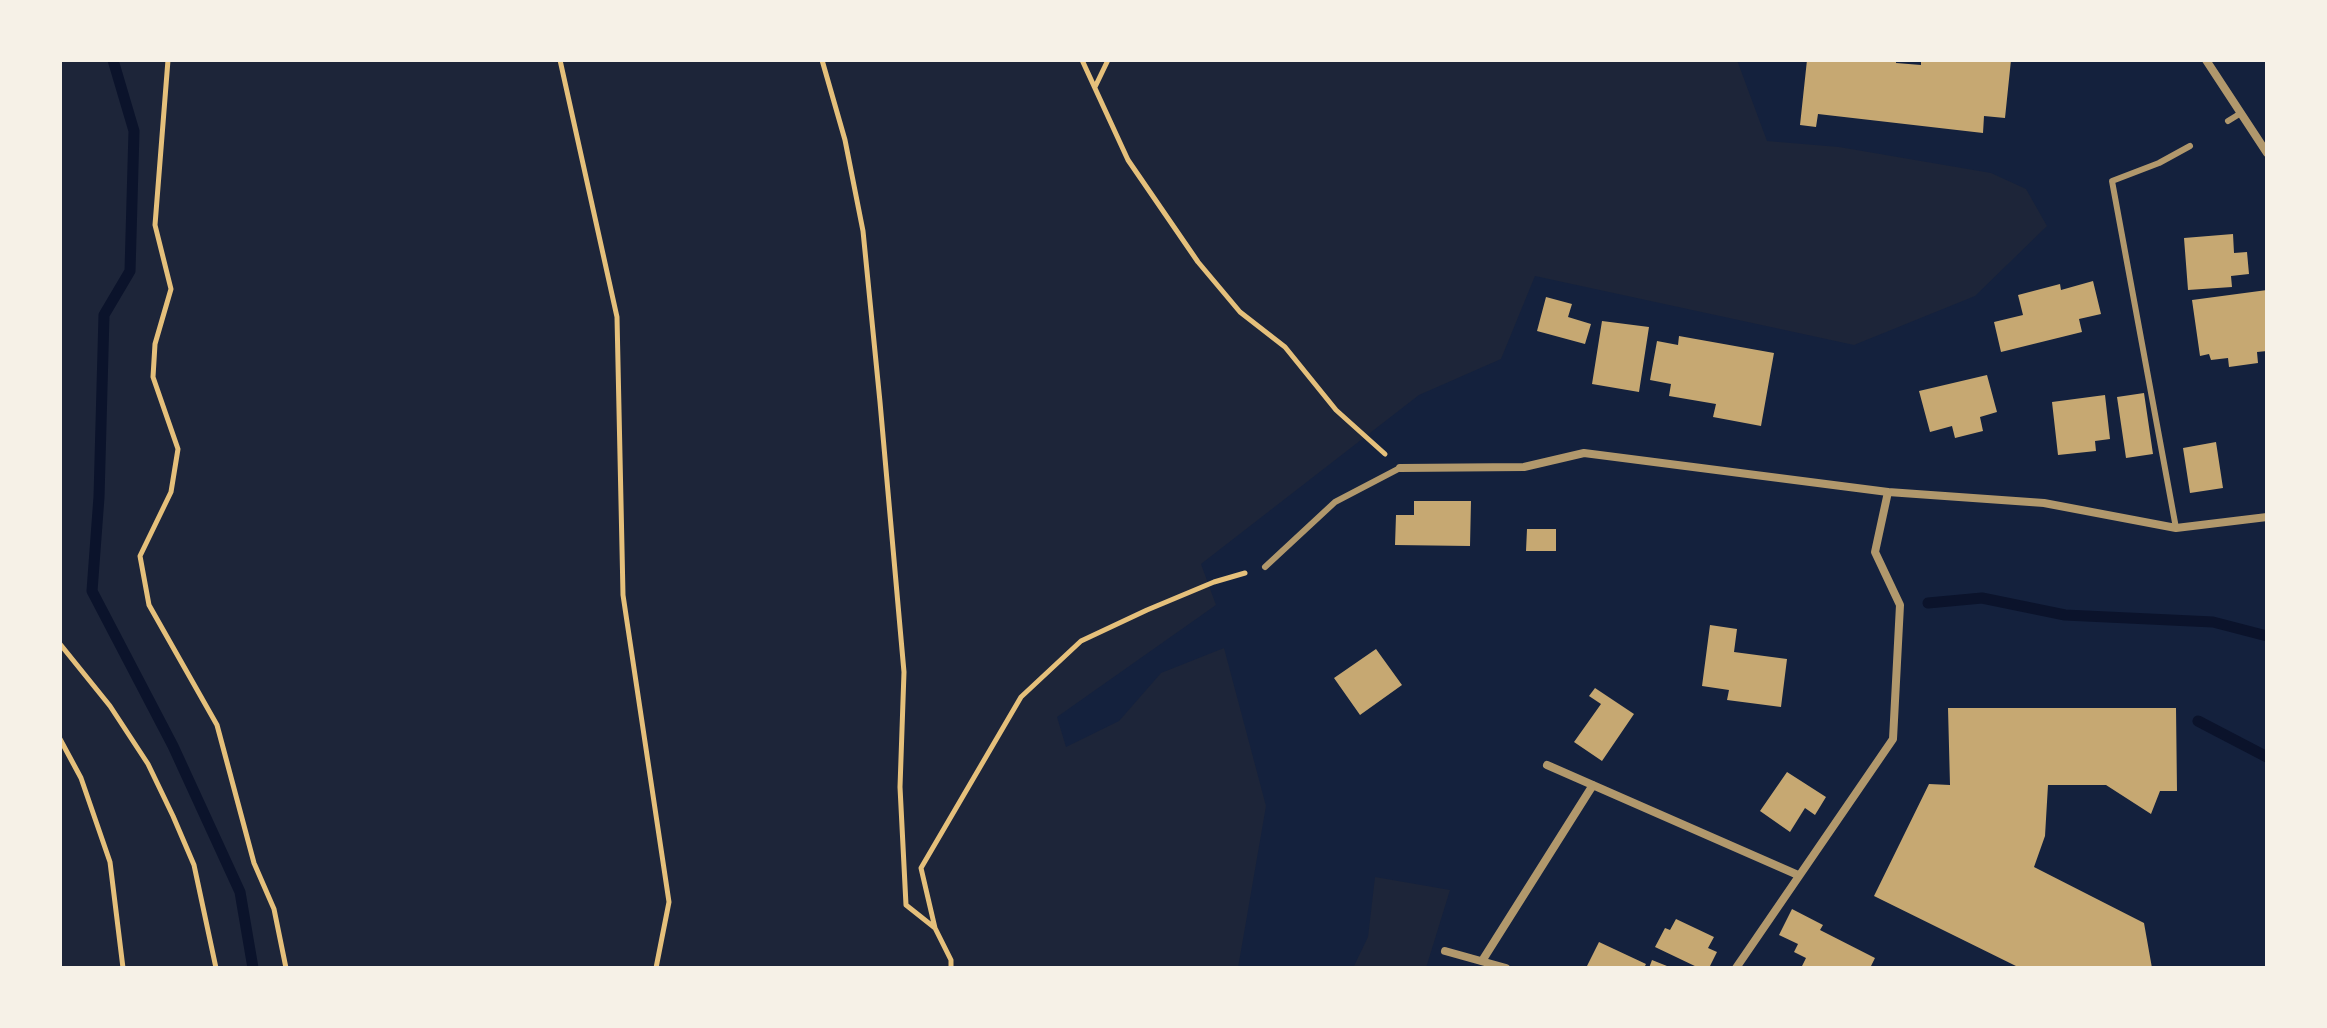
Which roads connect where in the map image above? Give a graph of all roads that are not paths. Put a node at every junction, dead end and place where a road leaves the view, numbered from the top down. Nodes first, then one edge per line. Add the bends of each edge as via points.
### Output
1 (2206, 60) edge
2 (2241, 113) junction
3 (2228, 121) dead end
4 (2190, 146) dead end
5 (2267, 153) edge
6 (1400, 468) joint
7 (1888, 492) junction
8 (2267, 517) edge
9 (2176, 528) junction
10 (1265, 567) road end
11 (1547, 765) dead end
12 (1593, 785) junction
13 (1798, 875) junction
14 (1445, 951) dead end
15 (1482, 961) junction
16 (1506, 968) edge
17 (1736, 968) edge

1 - 2 street
2 - 3 lane
2 - 5 street
4 - 9 lane via 2112,181
6 - 7 street via 1524,467 1584,453
6 - 10 lane via 1335,502
7 - 9 street via 2044,503
7 - 13 street via 1875,552 1900,605 1893,739
8 - 9 street
11 - 12 street
12 - 13 street
12 - 15 street
13 - 17 street
14 - 15 street
15 - 16 street

